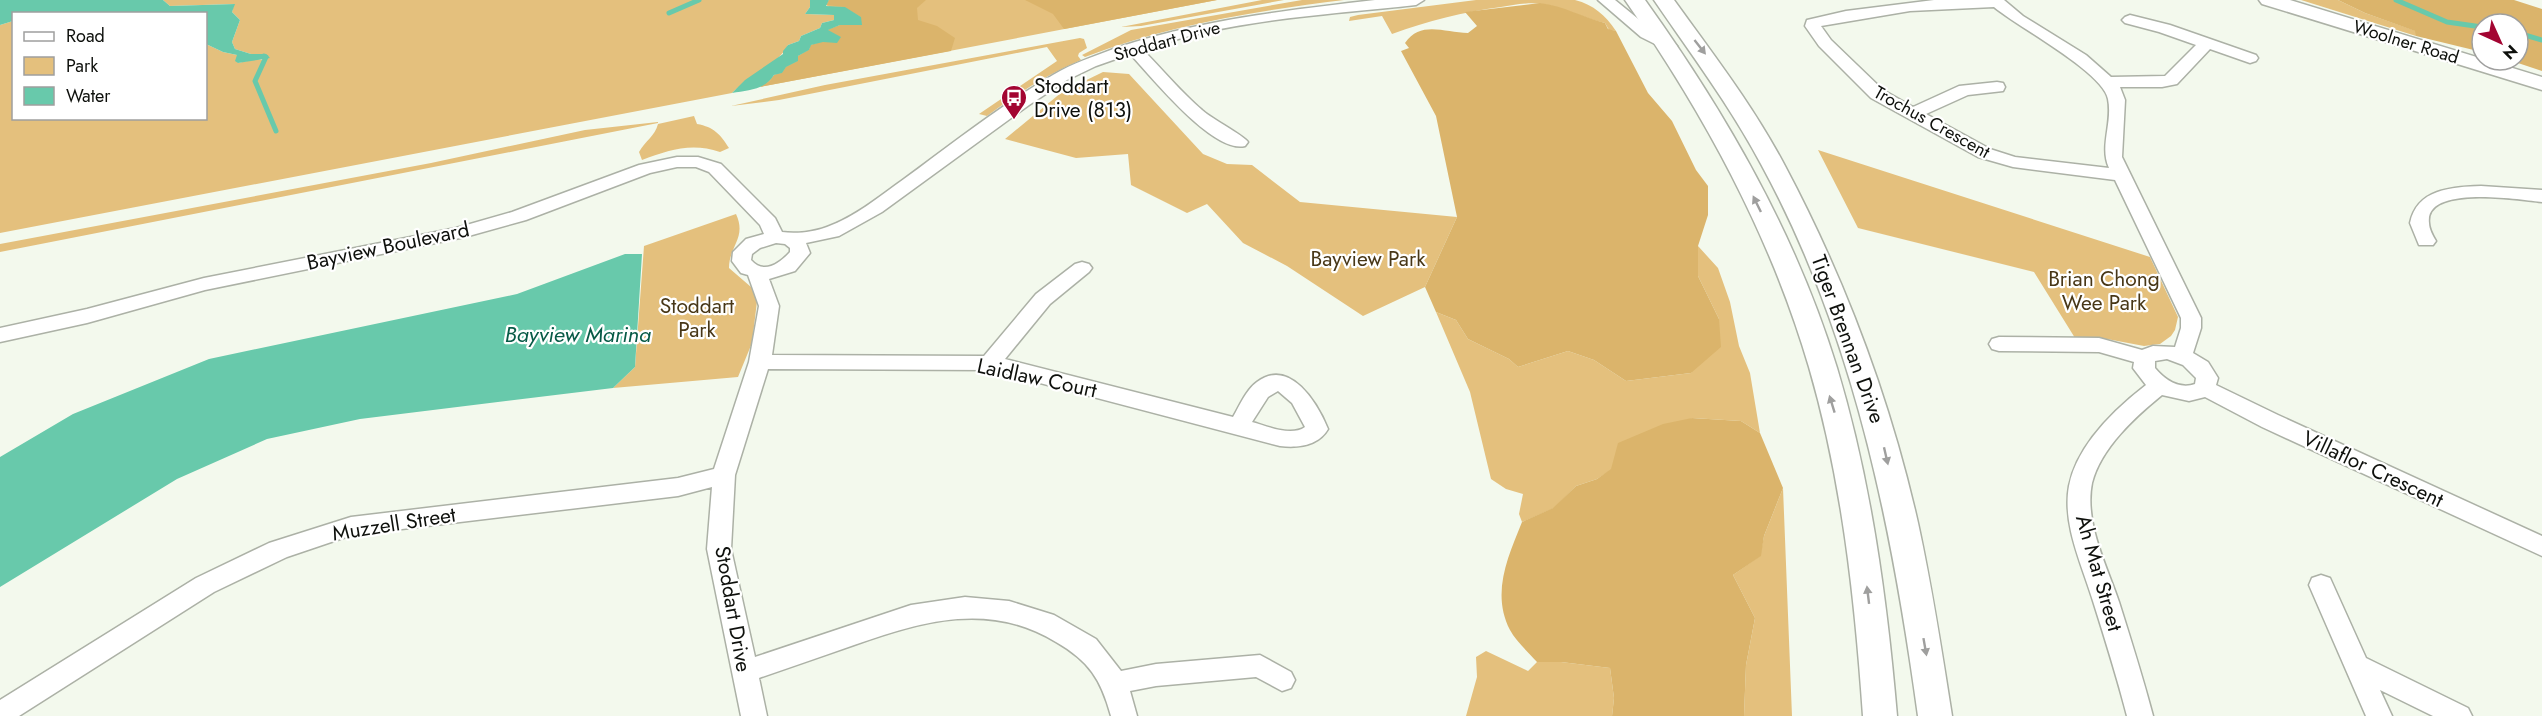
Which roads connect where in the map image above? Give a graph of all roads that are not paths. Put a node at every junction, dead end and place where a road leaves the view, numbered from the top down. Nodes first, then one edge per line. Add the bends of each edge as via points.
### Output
1 (1396, 0) edge
2 (1416, 0) edge
3 (1606, 0) edge
4 (1635, 0) edge
5 (1664, 0) edge
6 (2269, 0) edge
7 (2287, 0) edge
8 (1996, 1) edge
9 (1374, 4) junction
10 (2130, 20) dead end
11 (2207, 43) junction
12 (1669, 46) junction
13 (1132, 47) junction
14 (2470, 54) edge
15 (2250, 58) dead end
16 (2108, 82) junction
17 (2542, 84) edge
18 (1997, 87) dead end
19 (1912, 114) junction
20 (1239, 142) dead end
21 (2122, 175) junction
22 (2542, 196) edge
23 (744, 200) junction
24 (2426, 241) dead end
25 (753, 243) junction
26 (789, 243) junction
27 (786, 268) junction
28 (1082, 268) dead end
29 (757, 273) junction
30 (765, 327) junction
31 (4, 338) edge
32 (2000, 344) dead end
33 (2182, 356) junction
34 (2145, 358) junction
35 (760, 362) junction
36 (990, 363) junction
37 (2160, 384) junction
38 (2205, 388) junction
39 (1239, 426) dead end
40 (724, 475) junction
41 (2542, 547) edge
42 (2320, 585) dead end
43 (2358, 666) junction
44 (743, 672) junction
45 (1282, 680) dead end
46 (1115, 683) junction
47 (0, 715) edge
48 (754, 716) edge
49 (1124, 716) edge
50 (1880, 716) edge
51 (1935, 716) edge
52 (2140, 716) edge
53 (2379, 716) edge
54 (2458, 716) edge

1 - 9 street, Stoddart Drive
2 - 9 street, Stoddart Drive
3 - 12 street via 1647,34
4 - 12 main road, Tiger Brennan Drive
5 -> 51 main road, Tiger Brennan Drive via 1706,53 1761,141 1804,223 1851,338 1881,434 1905,537
6 - 17 main road, Woolner Road
7 - 14 main road, Woolner Road
8 - 16 street via 2080,58
8 - 19 street, Trochus Crescent via 1901,6 1814,23 1820,37 1868,86
9 - 13 street, Stoddart Drive via 1227,24
10 - 11 street
11 - 15 street
11 - 16 street via 2171,80
50 -> 12 main road, Tiger Brennan Drive via 1860,535 1838,423 1809,330 1783,256 1724,138
13 - 20 street via 1202,120
13 - 26 street, Stoddart Drive via 1090,63 1043,88 891,195 881,210 844,236
16 - 21 street via 2117,100 2113,154
18 - 19 street via 1965,90
19 - 21 street, Trochus Crescent via 2001,160
21 - 33 street via 2189,313 2191,328
22 - 24 street via 2461,192 2435,199 2427,204 2419,223
23 - 25 street, Bayview Boulevard
23 - 26 street, Bayview Boulevard
23 - 31 street, Bayview Boulevard via 724,175 710,165 689,161 667,163 489,225 204,284
25 - 26 street, Stoddart Drive
25 - 29 street, Stoddart Drive via 740,257 747,270
26 - 27 street via 796,261
27 - 29 street
27 - 30 street, Stoddart Drive via 778,302
28 - 36 street via 1043,299
29 - 30 street, Stoddart Drive via 769,306
30 - 35 street, Stoddart Drive
32 - 34 street via 2099,345
33 - 34 street via 2160,352
33 - 38 street via 2204,372 2208,383
34 - 37 street via 2147,374
35 - 36 street, Laidlaw Court
35 - 40 street, Stoddart Drive
36 - 39 street, Laidlaw Court
37 - 38 street via 2182,393
37 - 52 street, Ah Mat Street via 2133,407 2103,443 2085,471 2079,494 2087,540
38 - 41 street, Villaflor Crescent
40 - 44 street, Stoddart Drive via 719,549
40 - 47 street, Muzzell Street via 678,487 351,526 278,550 205,585
42 - 43 street
43 - 53 street
43 - 54 street
44 - 46 street via 911,615 964,607 1009,611 1045,622 1087,647
44 - 48 street, Stoddart Drive
45 - 46 street via 1260,666 1156,675
46 - 49 street

